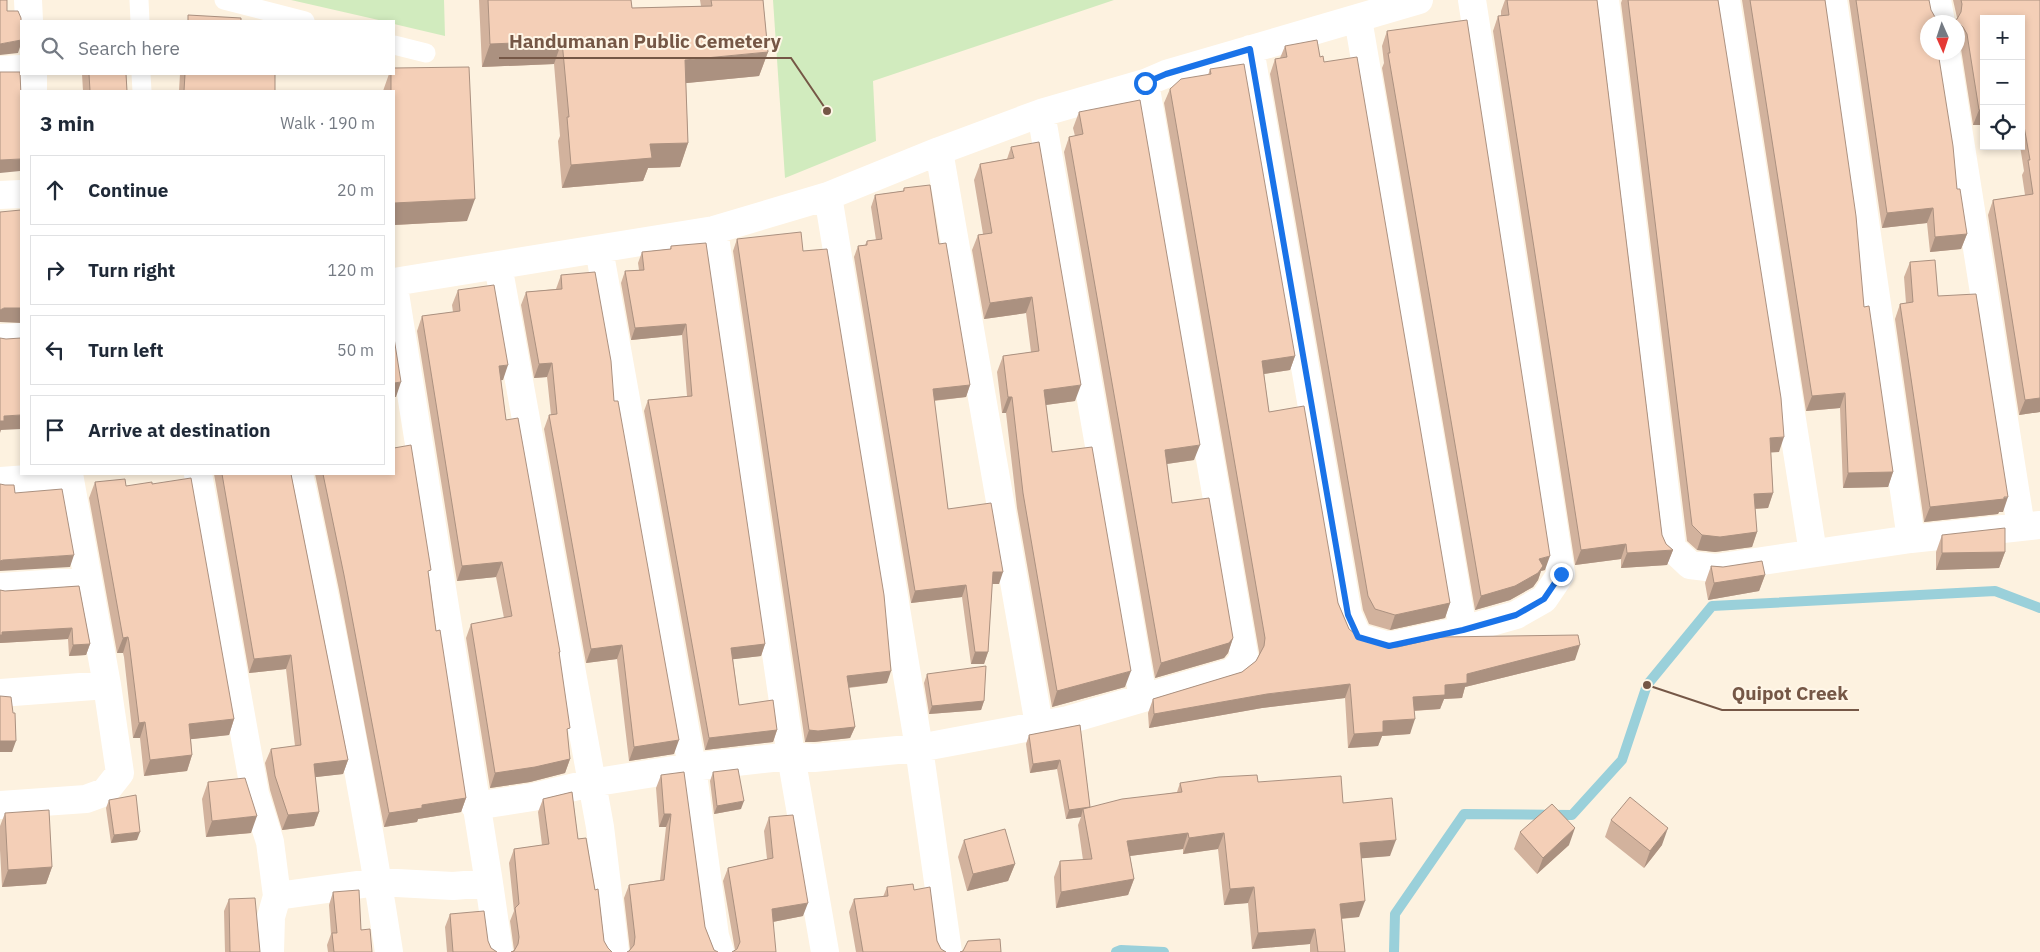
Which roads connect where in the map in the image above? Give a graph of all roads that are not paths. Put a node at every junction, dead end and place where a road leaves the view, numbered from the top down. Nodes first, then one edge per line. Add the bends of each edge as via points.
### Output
1 (28, 0) edge
2 (139, 0) edge
3 (224, 0) edge
4 (1419, 0) edge
5 (1472, 0) edge
6 (1605, 0) edge
7 (1726, 0) edge
8 (1833, 0) edge
9 (1937, 0) edge
10 (1940, 15) edge
11 (1358, 19) junction
12 (30, 20) edge
13 (140, 20) edge
14 (301, 20) edge
15 (395, 45) edge
16 (1250, 49) junction
17 (426, 53) dead end
18 (1947, 60) edge
19 (20, 69) edge
20 (0, 70) edge
21 (33, 75) edge
22 (141, 75) edge
23 (1145, 83) junction
24 (33, 90) edge
25 (142, 90) edge
26 (1041, 113) junction
27 (939, 151) junction
28 (20, 194) edge
29 (0, 195) edge
30 (828, 196) junction
31 (714, 230) junction
32 (599, 249) junction
33 (498, 265) junction
34 (395, 282) edge
35 (395, 292) edge
36 (20, 337) edge
37 (0, 338) edge
38 (69, 475) edge
39 (198, 475) edge
40 (299, 475) edge
41 (0, 481) edge
42 (2030, 526) edge
43 (1910, 539) junction
44 (1813, 553) junction
45 (88, 581) junction
46 (0, 587) edge
47 (1463, 630) junction
48 (107, 685) junction
49 (0, 693) edge
50 (1143, 698) junction
51 (1040, 725) junction
52 (919, 748) junction
53 (791, 756) junction
54 (692, 767) junction
55 (591, 783) junction
56 (0, 805) edge
57 (476, 806) junction
58 (378, 882) junction
59 (489, 883) junction
60 (277, 896) junction
61 (270, 952) edge
62 (389, 952) edge
63 (499, 952) edge
64 (615, 952) edge
65 (720, 952) edge
66 (825, 952) edge
67 (948, 952) edge

1 - 12 street
2 - 13 lane
3 - 14 lane
4 - 11 street
5 - 47 street via 1561,574 1544,599 1516,615
6 - 44 street via 1672,548 1690,565 1715,568
7 - 44 street
8 - 43 street
9 - 10 street
11 - 16 street
11 - 47 street
15 - 17 lane
16 - 23 street
16 - 47 street via 1348,615 1358,637 1389,646
18 - 42 street
19 - 20 street
21 - 24 street
22 - 25 lane
23 - 26 street
23 - 50 street via 1244,655 1232,672
26 - 27 street
26 - 50 street
27 - 30 street
27 - 51 street
28 - 29 street
30 - 31 street
30 - 52 street
31 - 32 street
31 - 53 street
32 - 33 street
32 - 54 street
33 - 34 street
33 - 55 street
35 - 57 street
36 - 37 street
38 - 41 street
38 - 45 street
39 - 60 street via 245,741 270,842
40 - 58 street
42 - 43 street
43 - 44 street
45 - 46 street
45 - 48 street
48 - 49 street
48 - 56 street via 120,772 104,792 86,799
50 - 51 street
51 - 52 street
52 - 53 street via 814,758
52 - 67 street
53 - 54 street
53 - 66 street
54 - 55 street
54 - 65 street via 715,936
55 - 57 street
55 - 64 street via 600,827
57 - 59 street
58 - 59 street via 453,886
58 - 60 street
58 - 62 street
59 - 63 street
60 - 61 street via 271,917

